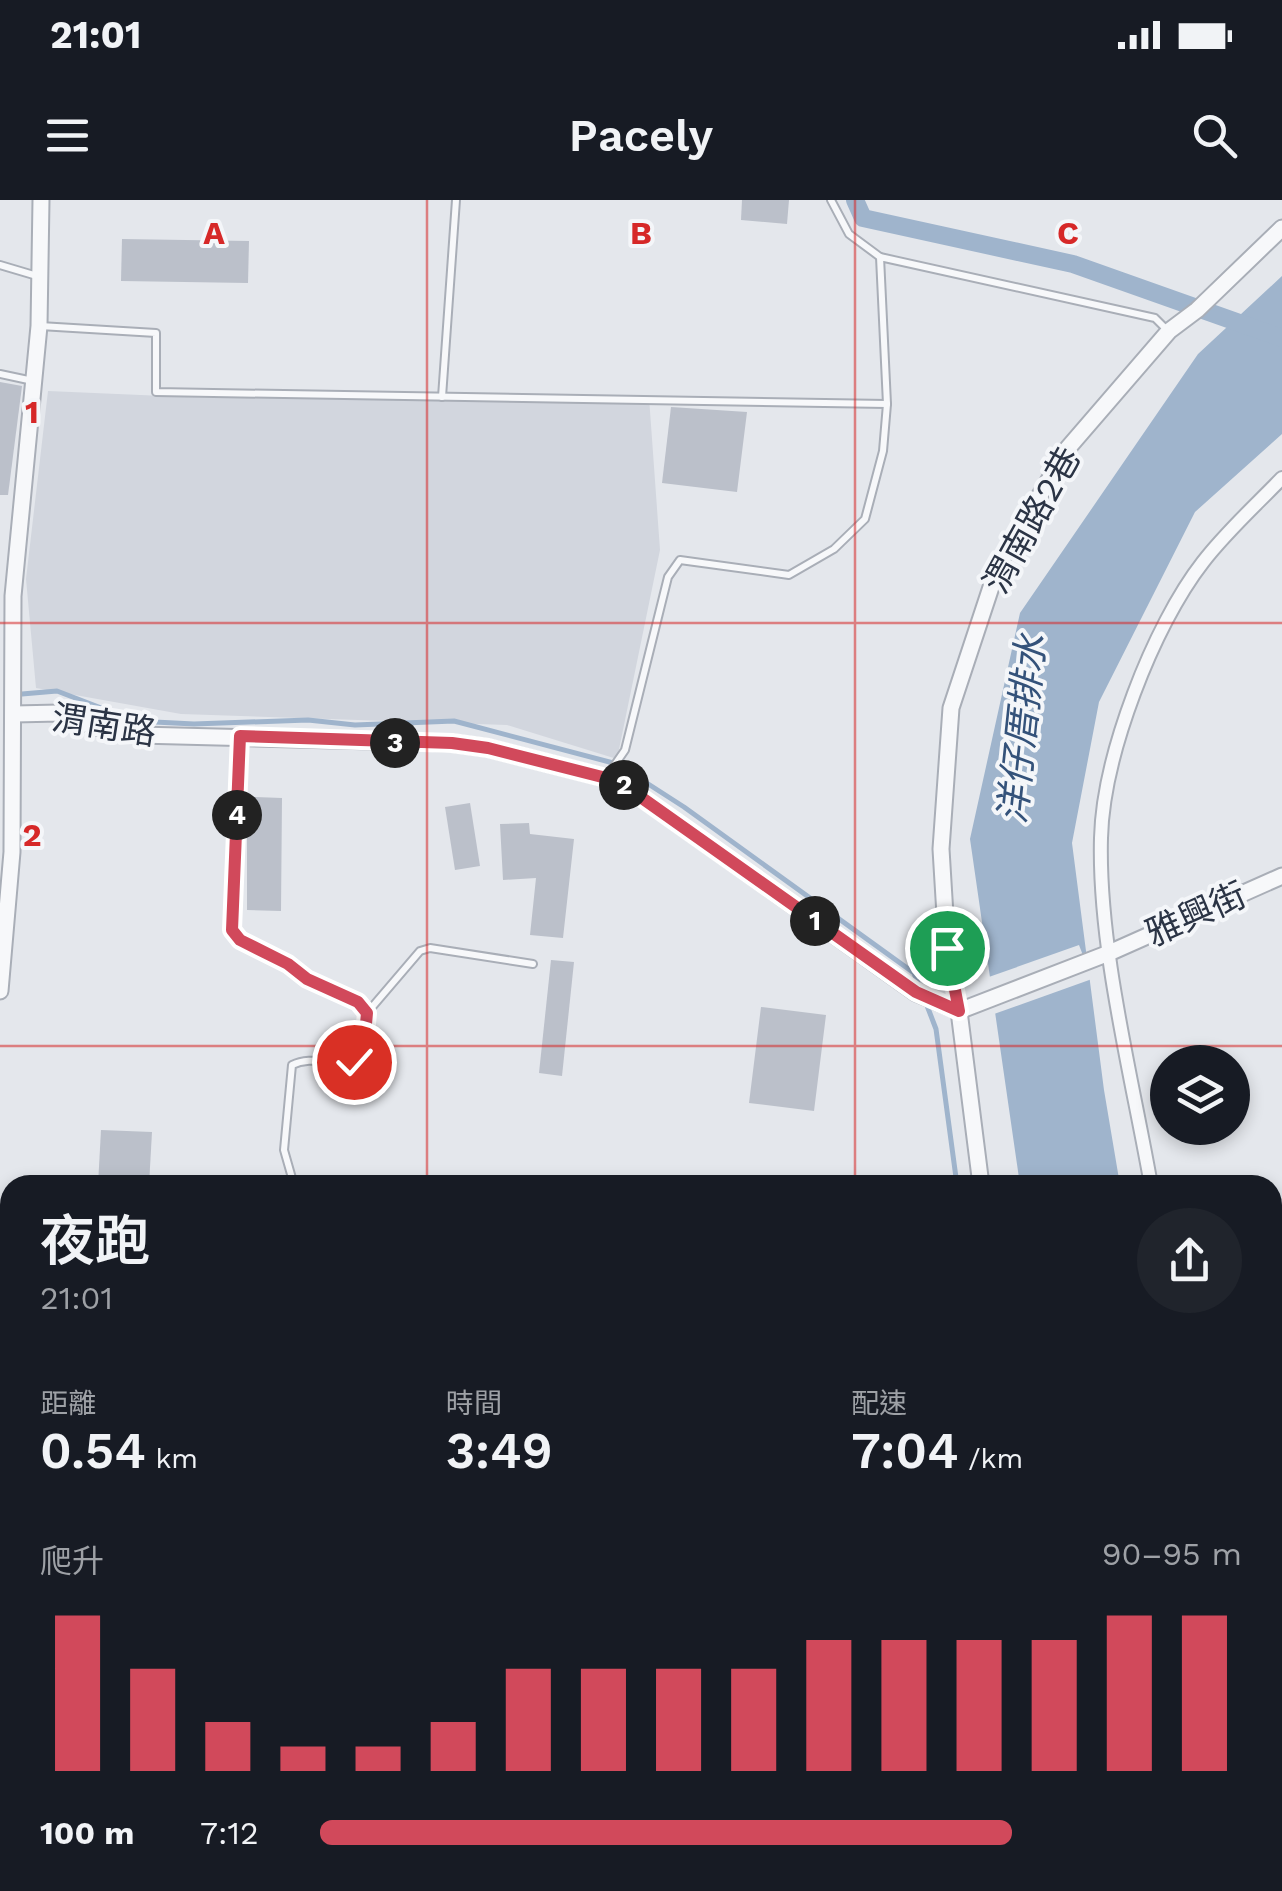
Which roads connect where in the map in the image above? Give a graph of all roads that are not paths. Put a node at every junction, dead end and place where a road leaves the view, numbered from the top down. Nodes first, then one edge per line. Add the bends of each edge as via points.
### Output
1 (41, 200) edge
2 (456, 200) edge
3 (831, 200) edge
4 (1282, 228) edge
5 (880, 257) junction
6 (0, 265) edge
7 (40, 278) junction
8 (39, 326) junction
9 (1168, 331) junction
10 (0, 374) edge
11 (35, 381) junction
12 (442, 397) junction
13 (887, 404) junction
14 (1282, 478) edge
15 (14, 714) junction
16 (240, 736) junction
17 (606, 778) junction
18 (6, 849) edge
19 (1282, 876) edge
20 (1110, 953) junction
21 (533, 964) dead end
22 (0, 991) edge
23 (959, 1011) junction
24 (367, 1013) junction
25 (291, 1175) edge
26 (980, 1175) edge
27 (1149, 1175) edge

1 - 7 street
2 - 12 lane
3 - 5 lane via 849,234
4 - 9 street, 渭南路2巷
5 - 9 lane via 1155,318
5 - 13 lane
6 - 7 lane
7 - 8 street
8 - 11 street
8 - 12 lane via 156,333 156,392
9 - 23 street, 渭南路2巷 via 1068,448 998,566 951,708 940,848
10 - 11 lane
11 - 15 street via 13,596
12 - 13 lane
13 - 17 lane via 884,451 865,519 834,549 789,575 680,560 668,577 624,750
14 - 20 street via 1204,561 1146,665 1117,752 1101,836
15 - 16 street, 渭南路 via 60,713 139,735
15 - 18 street
16 - 17 street, 渭南路 via 452,743
16 - 24 lane via 232,930
17 - 23 street, 渭南路 via 916,992
18 - 22 street
19 - 20 street, 雅興街
20 - 23 street, 雅興街
20 - 27 street
21 - 24 lane via 430,948
23 - 26 street, 渭南路2巷
24 - 25 lane via 363,1056 292,1065 284,1150

